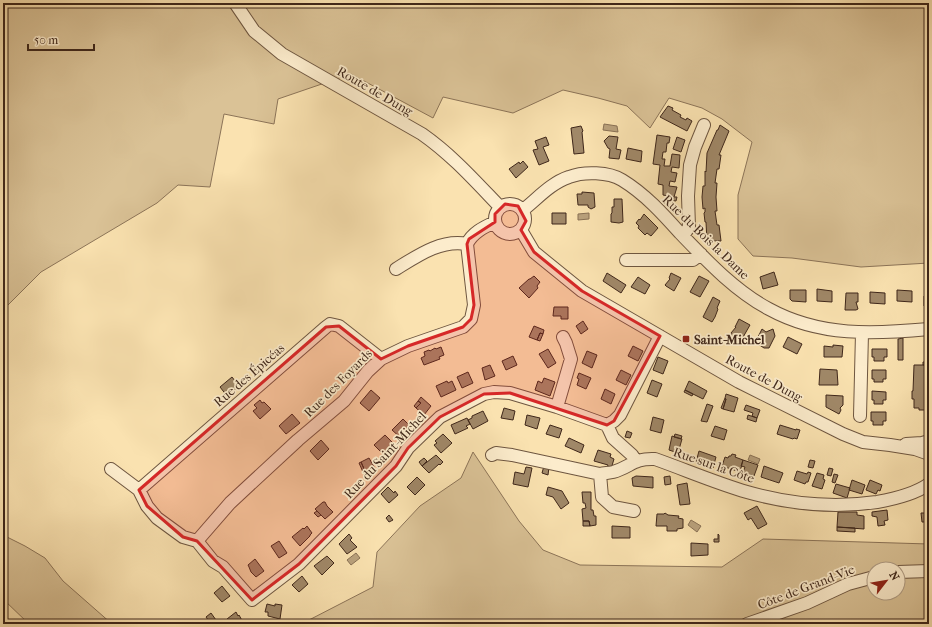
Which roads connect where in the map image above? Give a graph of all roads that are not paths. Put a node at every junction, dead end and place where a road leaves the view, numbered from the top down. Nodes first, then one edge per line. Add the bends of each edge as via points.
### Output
1 (235, 3) edge
2 (704, 125) dead end
3 (500, 207) junction
4 (523, 210) junction
5 (495, 222) junction
6 (521, 230) junction
7 (683, 236) junction
8 (467, 244) junction
9 (700, 254) junction
10 (626, 260) dead end
11 (396, 269) dead end
12 (929, 330) edge
13 (862, 333) junction
14 (660, 336) junction
15 (563, 337) dead end
16 (381, 359) junction
17 (557, 407) junction
18 (860, 416) dead end
19 (607, 425) junction
20 (929, 441) edge
21 (890, 445) junction
22 (929, 454) edge
23 (492, 455) dead end
24 (636, 461) junction
25 (111, 469) dead end
26 (600, 474) junction
27 (929, 484) edge
28 (139, 490) junction
29 (634, 511) dead end
30 (197, 542) junction
31 (929, 571) edge
32 (906, 572) edge
33 (866, 579) edge
34 (747, 624) edge

1 - 3 street, Route de Dung via 254,31 282,54 422,134 455,160
2 - 7 street via 690,165 689,227
3 - 4 street via 512,204
3 - 5 street via 495,214
4 - 6 street via 526,220
4 - 7 street, Rue du Bois la Dame via 550,187 570,176 597,172 621,179 641,194
5 - 6 street via 497,228 509,235
5 - 8 street via 480,230
6 - 14 street, Route de Dung via 534,252 582,291
7 - 9 street, Rue du Bois la Dame
8 - 11 street via 444,244 414,257
8 - 16 street, Rue des Foyards via 474,305 471,319 463,327 408,346
9 - 10 street via 693,260
9 - 13 street, Rue du Bois la Dame via 742,292 770,310 799,322 838,332
12 - 13 street, Rue du Bois la Dame
13 - 18 street
14 - 19 street via 620,415
14 - 21 street, Route de Dung via 739,382 843,434 863,442
15 - 17 street via 571,359
16 - 28 street, Rue des Épicéas via 339,326 330,324
16 - 30 street, Rue des Foyards via 344,401 230,503
17 - 19 street, Rue du Saint-Michel
17 - 30 street, Rue du Saint-Michel via 510,393 494,392 484,394 440,417 408,448 396,466 299,564 252,600
19 - 24 street via 613,438
20 - 21 street, Route de Dung
21 - 22 street, Route de Dung
23 - 26 street, Rue sur la Côte via 512,455
24 - 26 street, Rue sur la Côte via 612,472
24 - 27 street, Rue sur la Côte via 655,459 746,491 805,503 857,505 889,500
25 - 28 street
26 - 29 street via 602,497 612,507
28 - 30 street via 157,518 183,537
31 - 32 street
33 - 34 street, Côte de Grand-Vie

